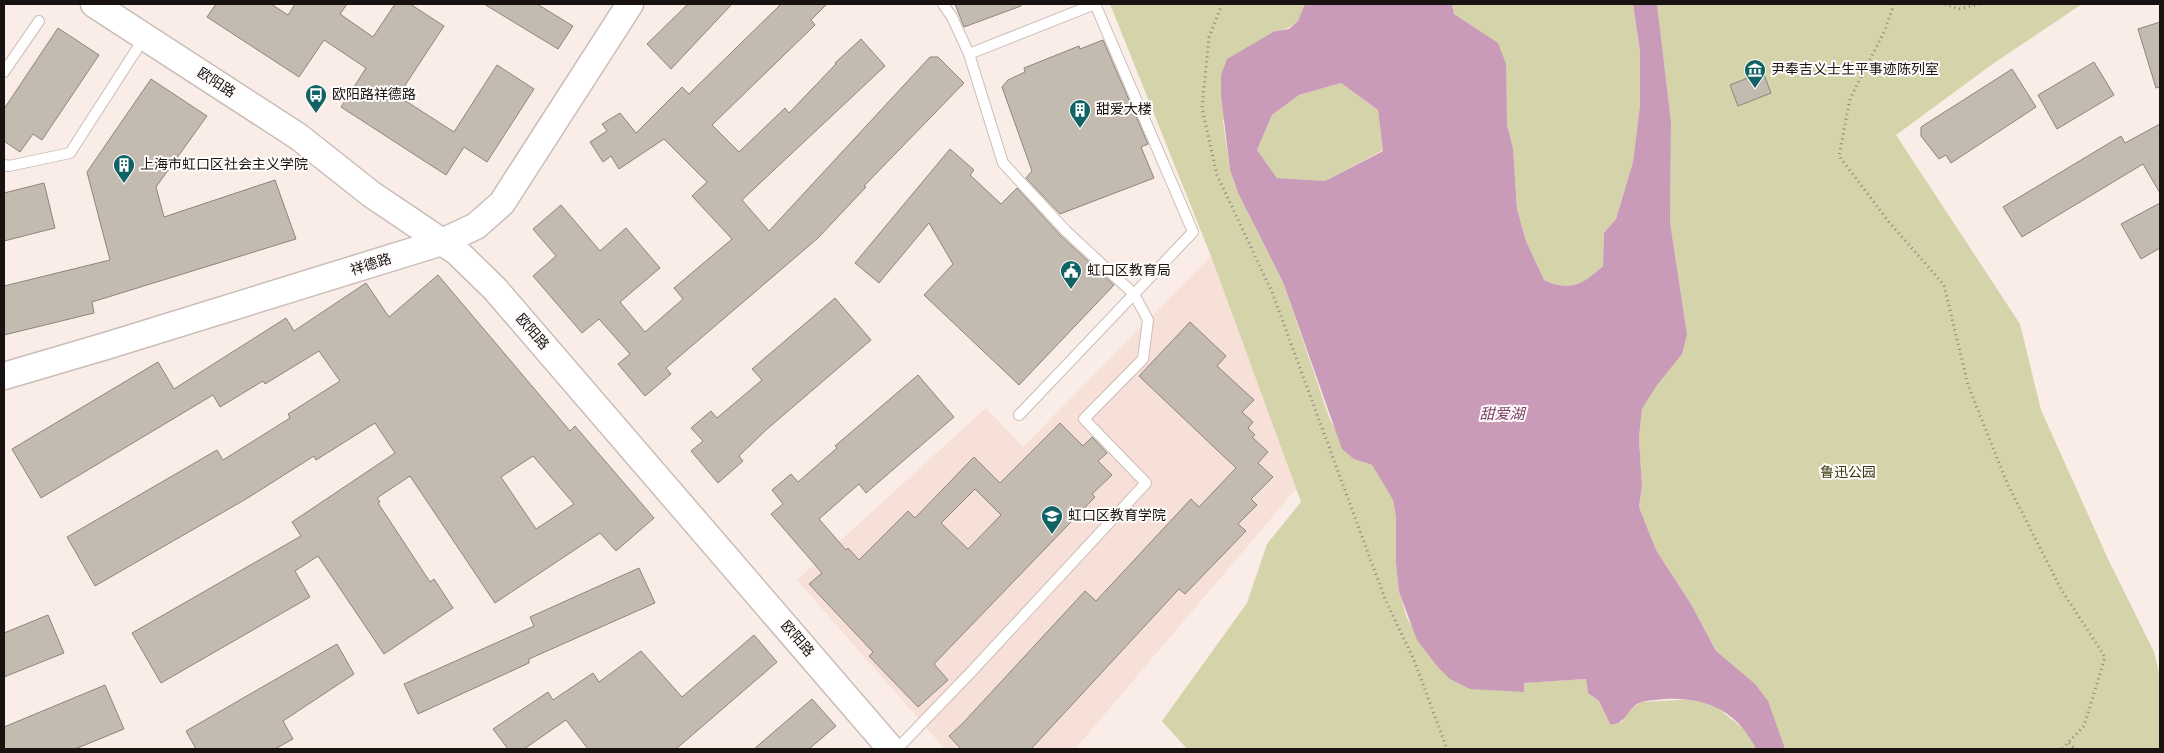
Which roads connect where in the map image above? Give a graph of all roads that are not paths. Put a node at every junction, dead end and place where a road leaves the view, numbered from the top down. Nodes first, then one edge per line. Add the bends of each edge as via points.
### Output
1 (94, 4) edge
2 (630, 4) edge
3 (943, 4) edge
4 (40, 21) dead end
5 (145, 37) junction
6 (969, 54) junction
7 (4, 72) edge
8 (4, 165) edge
9 (442, 242) junction
10 (1134, 294) junction
11 (4, 376) edge
12 (1019, 415) dead end
13 (891, 749) edge
14 (897, 749) edge

1 - 5 street, 欧阳路
2 - 9 street, 祥德路 via 502,203 476,226
3 - 6 lane
4 - 7 lane
5 - 8 lane via 70,153
5 - 9 street, 欧阳路 via 299,137 371,194
6 - 10 lane via 1003,163 1066,230
6 - 10 lane via 1095,4 1192,232
9 - 11 street, 祥德路
9 - 13 street, 欧阳路 via 495,289
10 - 12 lane
10 - 14 lane via 1148,320 1143,359 1084,419 1146,483

